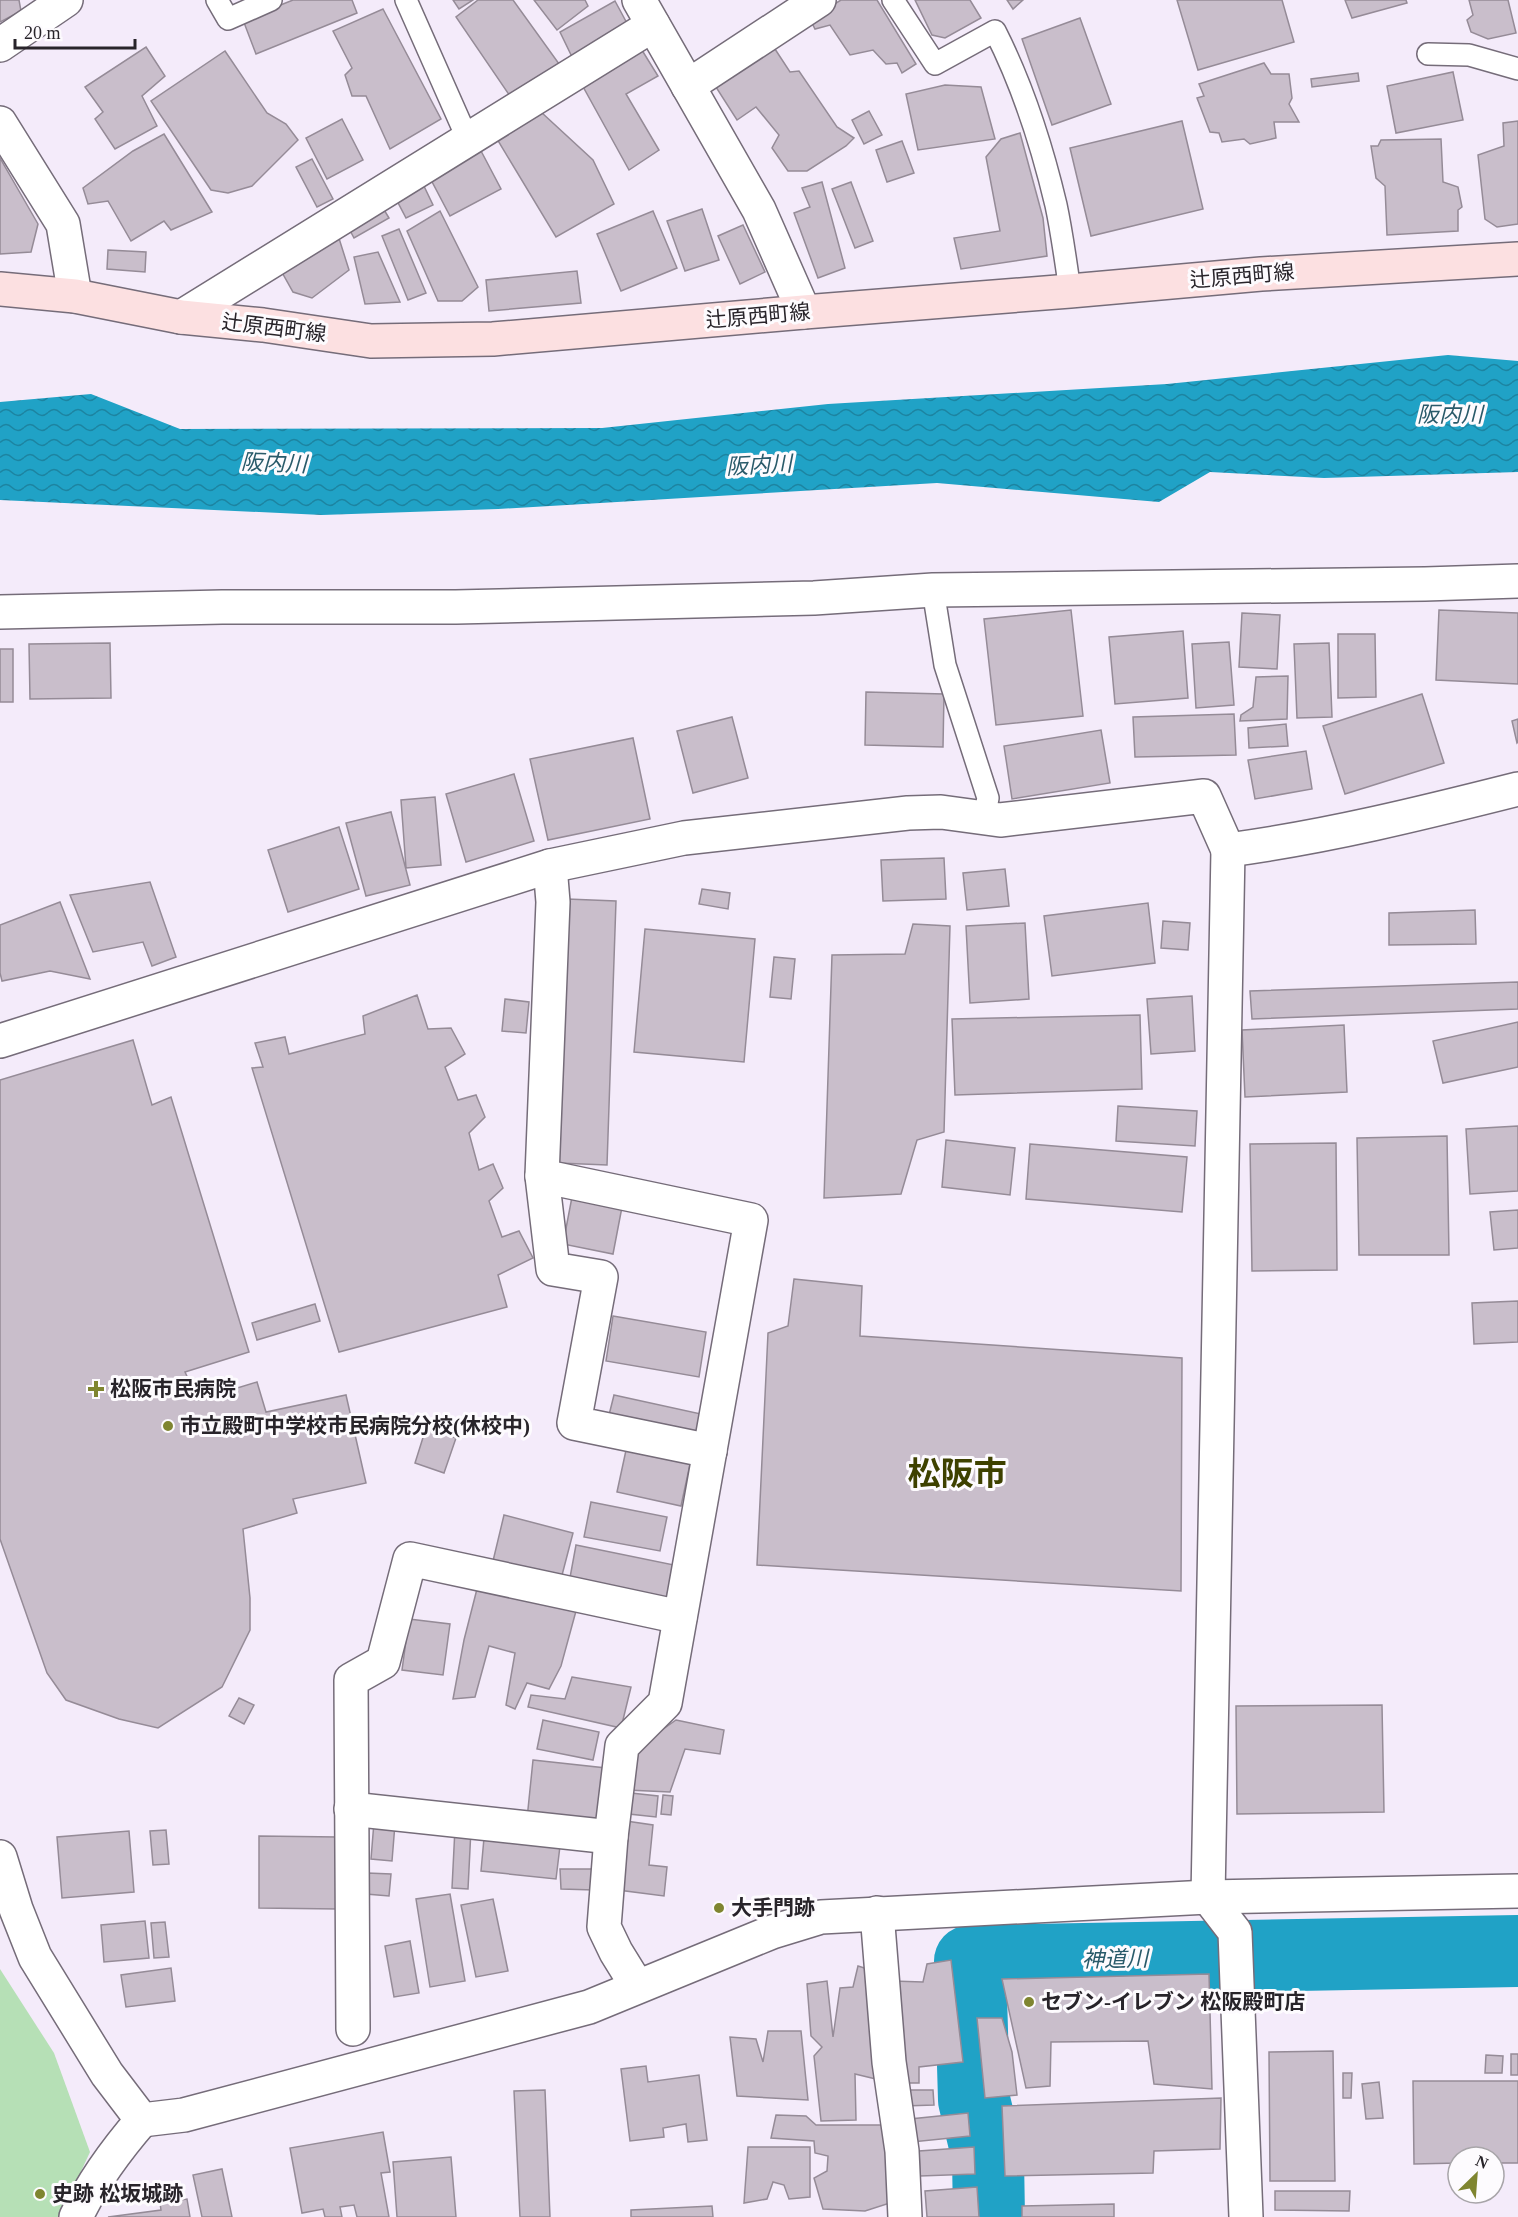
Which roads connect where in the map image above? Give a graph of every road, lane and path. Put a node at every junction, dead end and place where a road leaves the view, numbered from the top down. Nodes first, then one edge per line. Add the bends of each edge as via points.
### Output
1 (66, 0) edge
2 (217, 0) edge
3 (272, 0) edge
4 (405, 0) edge
5 (819, 0) edge
6 (893, 0) edge
7 (646, 13) edge
8 (0, 45) edge
9 (1428, 54) dead end
10 (1518, 69) edge
11 (688, 86) junction
12 (0, 123) edge
13 (468, 140) junction
14 (1518, 259) edge
15 (0, 290) edge
16 (1070, 291) junction
17 (75, 296) junction
18 (804, 312) junction
19 (181, 317) junction
20 (1518, 581) edge
21 (933, 590) junction
22 (0, 612) edge
23 (1518, 789) edge
24 (984, 817) junction
25 (1228, 850) junction
26 (550, 866) junction
27 (0, 1041) edge
28 (542, 1176) junction
29 (710, 1451) junction
30 (680, 1617) junction
31 (351, 1809) junction
32 (611, 1837) junction
33 (0, 1857) edge
34 (1518, 1891) edge
35 (1208, 1897) junction
36 (877, 1913) junction
37 (637, 1986) junction
38 (353, 2029) dead end
39 (142, 2120) junction
40 (76, 2217) edge
41 (905, 2217) edge
42 (1246, 2217) edge

1 - 8 street
2 - 3 lane via 228,19
4 - 13 lane
5 - 11 street
6 - 16 lane via 935,64 995,32 1009,58 1033,126 1056,206
7 - 11 street
7 - 13 street
9 - 10 lane via 1470,55
11 - 18 street via 759,210
12 - 17 street via 63,224
13 - 19 street
14 - 16 main road, 辻原西町線 via 1260,274
15 - 17 main road, 辻原西町線
16 - 18 main road, 辻原西町線
17 - 19 main road, 辻原西町線
18 - 19 main road, 辻原西町線 via 492,339 371,341
20 - 21 street
21 - 22 street via 814,598 456,607
21 - 24 lane via 945,664 988,798
23 - 25 street via 1293,840
24 - 25 street via 1000,820 1204,796
24 - 26 street via 908,813 684,838
25 - 35 street
26 - 27 street
26 - 28 street via 553,902
28 - 29 street via 553,1269 601,1277 574,1423
28 - 29 street via 751,1220
29 - 30 street
30 - 31 street via 410,1559 383,1662 351,1680
30 - 32 street via 665,1703 622,1746
31 - 32 street
31 - 38 street
32 - 37 street via 604,1927
33 - 39 street via 35,1957 107,2074
34 - 35 street
35 - 36 street
35 - 42 street via 1235,1932
36 - 37 street via 821,1917 772,1932
36 - 41 street via 889,2062 902,2151
37 - 39 street via 589,2007 184,2115
39 - 40 street via 111,2156

